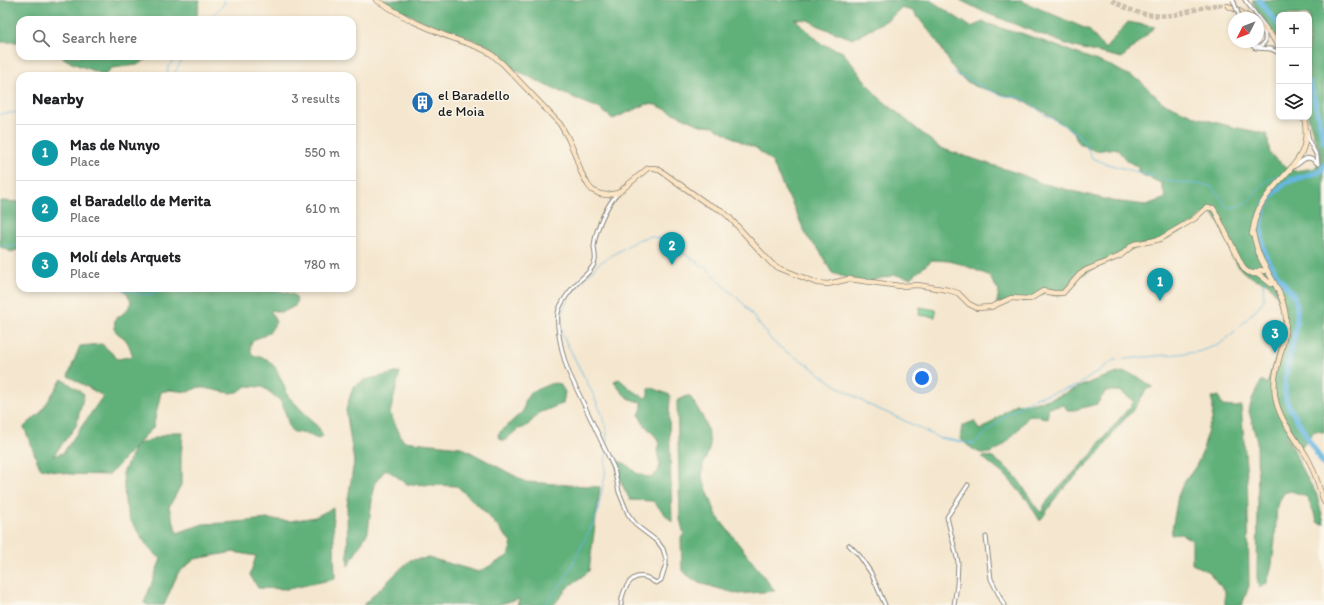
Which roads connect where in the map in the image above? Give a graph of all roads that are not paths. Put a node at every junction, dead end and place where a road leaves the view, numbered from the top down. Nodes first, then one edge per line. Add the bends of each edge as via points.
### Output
1 (376, 0) edge
2 (1233, 0) edge
3 (1245, 0) edge
4 (1228, 6) tunnel mouth
5 (1238, 12) edge
6 (1240, 12) edge
7 (1264, 29) edge
8 (1272, 35) junction
9 (1276, 42) edge
10 (1254, 48) edge
11 (1276, 52) edge
12 (1305, 120) edge
13 (1306, 127) junction
14 (1317, 156) junction
15 (1312, 159) junction
16 (1293, 167) junction
17 (618, 193) junction
18 (1253, 232) junction
19 (1260, 258) junction
20 (1261, 272) junction
21 (1272, 282) junction
22 (968, 485) dead end
23 (1324, 502) edge
24 (986, 538) dead end
25 (849, 545) dead end
26 (621, 605) edge
27 (885, 605) edge
28 (954, 605) edge
29 (1004, 605) edge

1 - 17 street via 410,20 490,53 560,124 573,148 581,172 592,190 607,195
2 - 5 street, bridge
3 - 8 street
4 - 6 street
7 - 8 street
8 - 9 street
10 - 11 street
12 - 13 street
13 - 14 street via 1310,145
13 - 16 street via 1304,147
14 - 15 street
14 - 15 street via 1318,164
15 - 16 street via 1304,158
16 - 18 street via 1260,205
17 - 20 street via 642,172 648,168 655,168 706,203 721,210 772,264 779,268 817,283 828,284 849,279 948,290 958,293 969,304 984,308 1011,298 1030,299 1043,291 1063,292 1086,270 1120,256 1134,244 1160,239 1210,207 1215,211 1244,269 1253,274
17 - 26 street via 602,216 594,245 595,261 590,271 566,296 558,312 565,364 614,468 619,492 628,514 637,526 658,542 666,558 661,580 656,583 646,577 635,578 626,586
18 - 19 street
18 - 20 street via 1254,252
19 - 20 street via 1265,269
19 - 21 street
20 - 21 street
21 - 23 street via 1282,307 1285,334 1275,373 1276,400 1285,423 1310,462
22 - 28 street via 947,517 958,562
24 - 29 street via 991,579
25 - 27 street via 871,573

